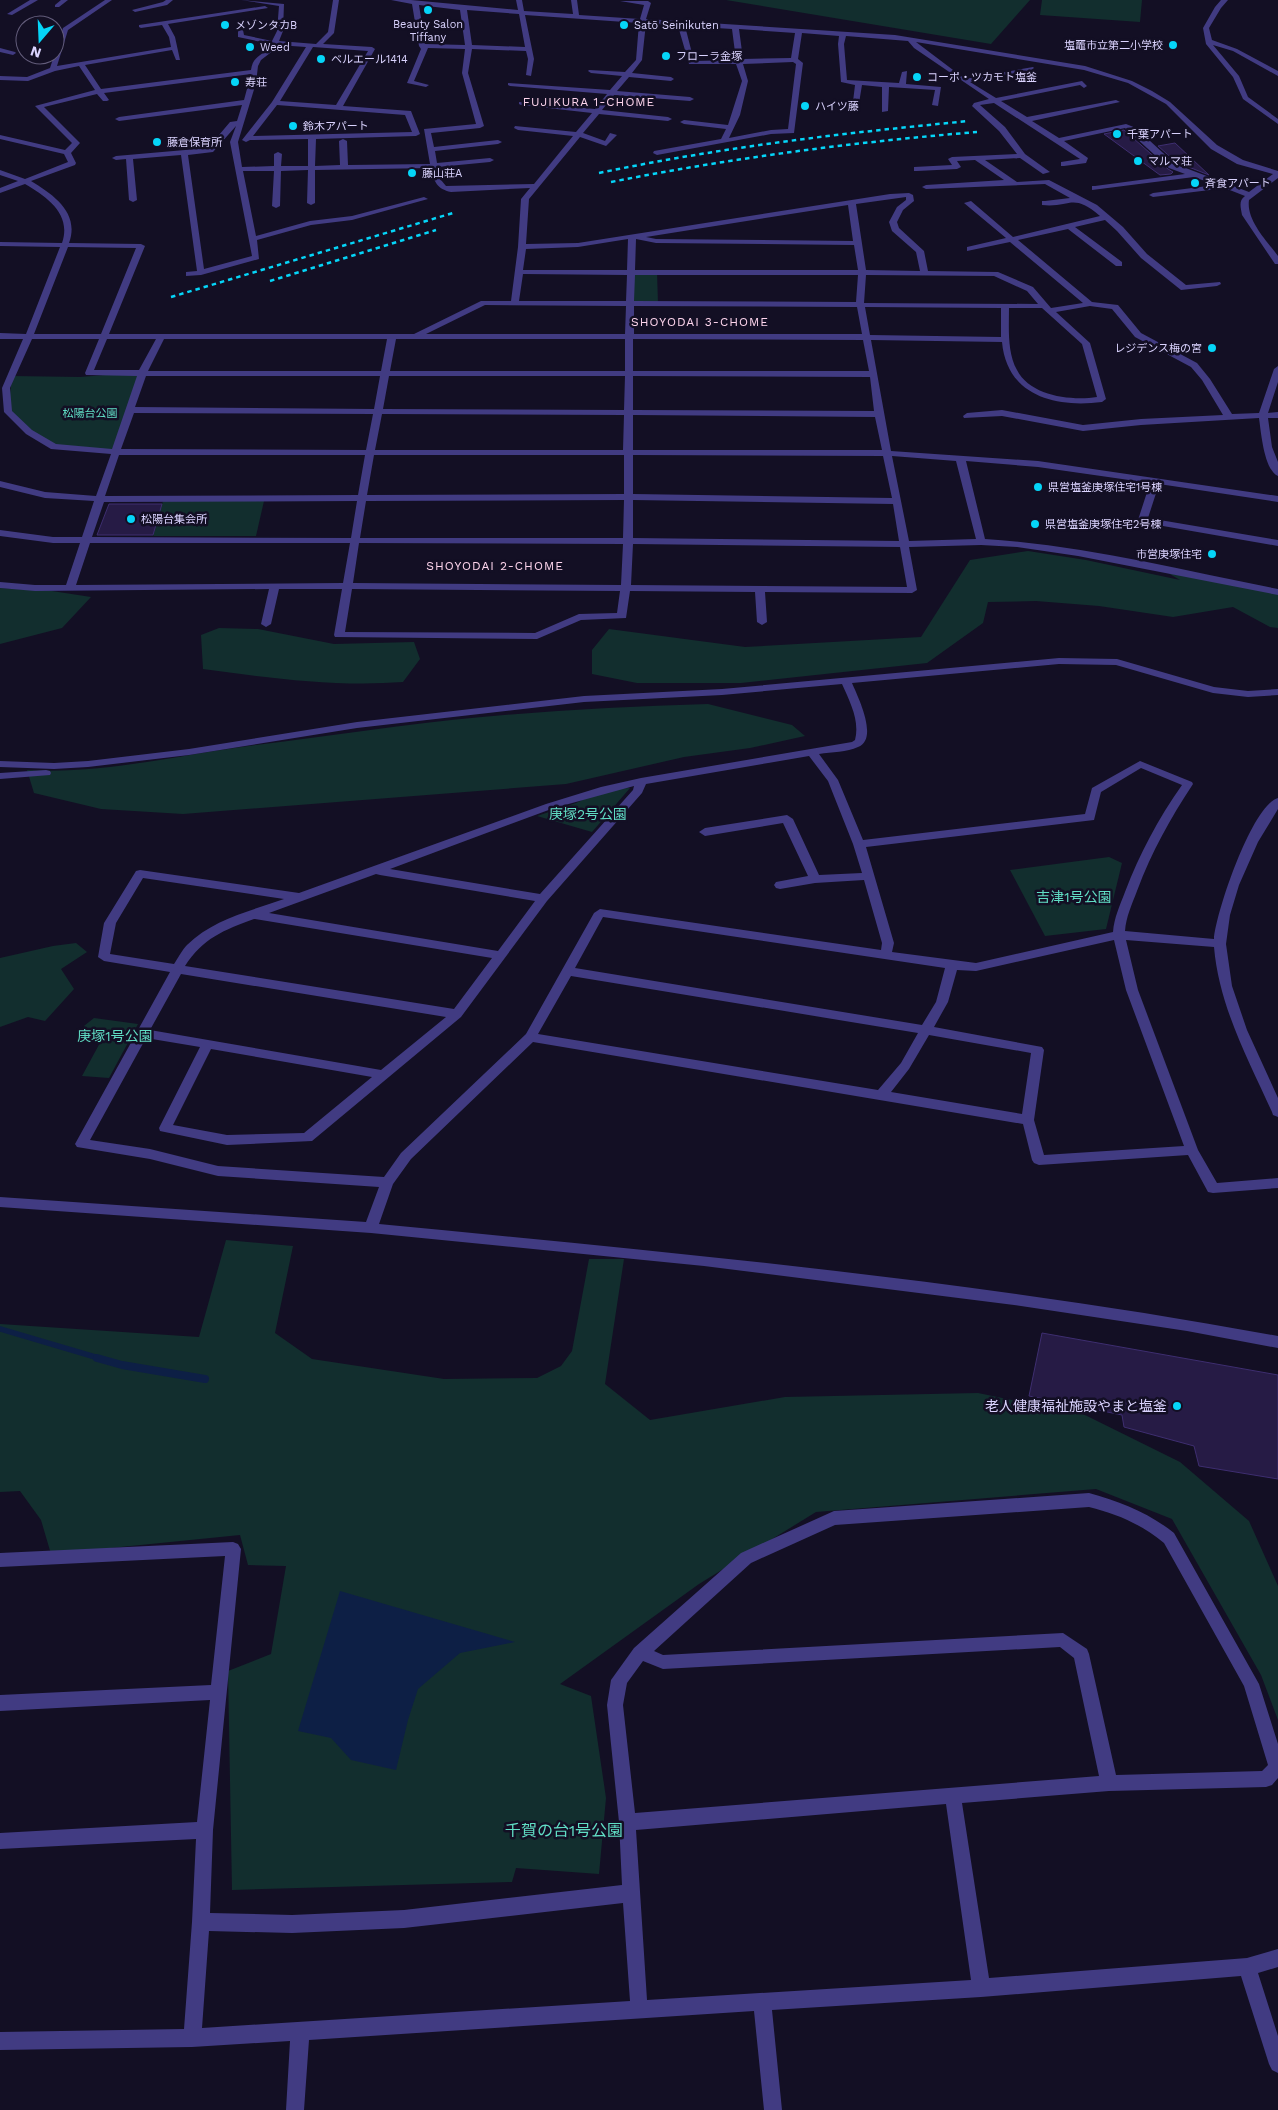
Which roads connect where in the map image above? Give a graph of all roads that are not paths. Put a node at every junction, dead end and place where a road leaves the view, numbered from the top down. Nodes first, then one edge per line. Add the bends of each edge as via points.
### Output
1 (35, 0) edge
2 (65, 0) edge
3 (109, 0) edge
4 (170, 0) edge
5 (244, 0) edge
6 (336, 0) edge
7 (394, 0) edge
8 (519, 0) edge
9 (574, 0) edge
10 (1226, 0) edge
11 (623, 1) edge
12 (283, 2) edge
13 (415, 3) junction
14 (57, 6) dead end
15 (463, 8) junction
16 (135, 10) dead end
17 (521, 12) junction
18 (10, 14) dead end
19 (576, 15) junction
20 (643, 20) junction
21 (163, 22) junction
22 (681, 24) junction
23 (141, 26) dead end
24 (735, 28) junction
25 (799, 30) junction
26 (241, 32) dead end
27 (843, 33) junction
28 (910, 39) junction
29 (1208, 42) junction
30 (274, 43) junction
31 (314, 46) junction
32 (422, 46) junction
33 (469, 47) junction
34 (175, 48) junction
35 (528, 49) junction
36 (0, 50) edge
37 (13, 53) dead end
38 (178, 60) dead end
39 (739, 60) junction
40 (794, 60) junction
41 (80, 64) junction
42 (1031, 68) dead end
43 (53, 69) junction
44 (591, 71) dead end
45 (254, 72) junction
46 (905, 72) dead end
47 (529, 74) dead end
48 (1278, 74) edge
49 (627, 75) junction
50 (0, 78) edge
51 (672, 79) dead end
52 (964, 81) junction
53 (859, 83) junction
54 (426, 84) dead end
55 (510, 84) dead end
56 (886, 85) junction
57 (902, 86) junction
58 (1084, 86) dead end
59 (100, 91) junction
60 (613, 92) junction
61 (690, 99) dead end
62 (105, 100) dead end
63 (994, 100) junction
64 (247, 102) junction
65 (1116, 102) dead end
66 (274, 103) junction
67 (521, 103) dead end
68 (936, 105) dead end
69 (338, 108) junction
70 (854, 109) dead end
71 (598, 111) junction
72 (884, 111) dead end
73 (119, 119) dead end
74 (668, 119) dead end
75 (1024, 120) junction
76 (1277, 120) edge
77 (684, 122) dead end
78 (240, 123) junction
79 (730, 127) junction
80 (518, 128) dead end
81 (580, 135) junction
82 (613, 135) dead end
83 (312, 136) junction
84 (0, 138) edge
85 (250, 138) junction
86 (1058, 140) junction
87 (724, 141) junction
88 (343, 142) dead end
89 (498, 142) dead end
90 (235, 147) junction
91 (431, 149) junction
92 (67, 153) junction
93 (184, 153) junction
94 (657, 153) dead end
95 (278, 154) dead end
96 (1022, 156) junction
97 (129, 157) junction
98 (116, 158) dead end
99 (977, 158) junction
100 (490, 160) dead end
101 (1064, 164) dead end
102 (434, 165) junction
103 (310, 167) junction
104 (344, 167) junction
105 (276, 168) junction
106 (240, 169) junction
107 (917, 169) dead end
108 (0, 172) edge
109 (1046, 172) dead end
110 (1278, 174) edge
111 (1191, 175) junction
112 (25, 181) junction
113 (1012, 182) junction
114 (534, 186) junction
115 (1223, 186) junction
116 (926, 187) dead end
117 (1095, 188) dead end
118 (0, 190) edge
119 (1153, 195) dead end
120 (1250, 195) junction
121 (424, 199) dead end
122 (1078, 199) junction
123 (132, 200) dead end
124 (311, 203) dead end
125 (852, 203) junction
126 (968, 203) dead end
127 (1045, 203) dead end
128 (276, 206) dead end
129 (1107, 216) junction
130 (1068, 225) junction
131 (632, 236) junction
132 (253, 239) junction
133 (1012, 239) junction
134 (857, 242) junction
135 (0, 244) edge
136 (65, 245) junction
137 (522, 247) junction
138 (970, 249) dead end
139 (1275, 253) edge
140 (1278, 262) edge
141 (1119, 264) dead end
142 (519, 272) junction
143 (630, 272) junction
144 (201, 273) junction
145 (862, 273) junction
146 (924, 273) junction
147 (189, 274) dead end
148 (1216, 284) dead end
149 (629, 303) junction
150 (515, 304) junction
151 (860, 304) junction
152 (1090, 304) junction
153 (1005, 306) junction
154 (1047, 308) junction
155 (0, 336) edge
156 (29, 337) junction
157 (103, 337) junction
158 (161, 337) junction
159 (412, 337) junction
160 (629, 337) junction
161 (392, 338) junction
162 (867, 338) junction
163 (1006, 340) junction
164 (1278, 369) edge
165 (143, 372) junction
166 (385, 373) junction
167 (629, 374) junction
168 (874, 374) junction
169 (131, 410) junction
170 (378, 410) junction
171 (4, 412) edge
172 (630, 413) junction
173 (878, 414) junction
174 (1263, 414) junction
175 (1278, 415) edge
176 (967, 416) dead end
177 (1230, 417) junction
178 (116, 452) junction
179 (370, 452) junction
180 (628, 452) junction
181 (888, 453) junction
182 (960, 457) junction
183 (1278, 474) edge
184 (1155, 481) junction
185 (0, 484) edge
186 (363, 497) junction
187 (628, 497) junction
188 (1278, 498) edge
189 (101, 500) junction
190 (898, 501) junction
191 (0, 533) edge
192 (85, 540) junction
193 (356, 541) junction
194 (628, 541) junction
195 (981, 542) junction
196 (1278, 543) edge
197 (904, 544) junction
198 (0, 585) edge
199 (275, 586) junction
200 (346, 586) junction
201 (70, 587) junction
202 (626, 588) junction
203 (760, 590) junction
204 (1278, 592) edge
205 (762, 622) dead end
206 (266, 624) dead end
207 (846, 681) junction
208 (1278, 692) edge
209 (812, 752) junction
210 (0, 764) edge
211 (88, 764) junction
212 (0, 776) edge
213 (641, 781) junction
214 (1278, 802) edge
215 (704, 832) dead end
216 (859, 844) junction
217 (378, 871) junction
218 (869, 876) junction
219 (815, 880) junction
220 (780, 885) dead end
221 (300, 897) junction
222 (543, 898) junction
223 (254, 915) junction
224 (1119, 935) junction
225 (1220, 944) junction
226 (886, 954) junction
227 (500, 955) junction
228 (952, 965) junction
229 (177, 970) junction
230 (566, 971) junction
231 (456, 1014) junction
232 (925, 1030) junction
233 (143, 1032) junction
234 (530, 1037) junction
235 (208, 1044) junction
236 (384, 1075) junction
237 (881, 1096) junction
238 (1278, 1112) edge
239 (1028, 1120) junction
240 (1192, 1150) junction
241 (387, 1182) junction
242 (1278, 1183) edge
243 (0, 1202) edge
244 (371, 1228) junction
245 (1278, 1342) edge
246 (0, 1560) edge
247 (640, 1653) junction
248 (220, 1692) junction
249 (0, 1704) edge
250 (1109, 1783) junction
251 (953, 1796) junction
252 (627, 1822) junction
253 (205, 1830) junction
254 (0, 1841) edge
255 (632, 1892) junction
256 (202, 1922) junction
257 (1278, 1958) edge
258 (1247, 1967) junction
259 (982, 1988) junction
260 (762, 2002) junction
261 (639, 2009) junction
262 (300, 2031) junction
263 (192, 2038) junction
264 (0, 2041) edge
265 (1278, 2064) edge
266 (295, 2110) edge
267 (773, 2110) edge

1 - 18 street
2 - 14 street
3 - 43 street via 65,29
4 - 16 street
5 - 12 street
6 - 31 street via 331,33
7 - 13 street
8 - 17 street
9 - 19 street
10 - 29 street via 1206,28
11 - 20 street via 648,3
12 - 21 street
12 - 30 street via 282,24
13 - 15 street
13 - 32 street
15 - 17 street
15 - 33 street
17 - 19 street
17 - 35 street
19 - 20 street
20 - 22 street
20 - 49 street via 639,60
21 - 23 street
21 - 34 street
22 - 24 street
22 - 39 street via 691,62
24 - 25 street
24 - 39 street
25 - 27 street
25 - 40 street
26 - 30 street via 240,36 245,38
27 - 28 street
27 - 53 street via 844,82
28 - 52 street via 916,47
28 - 110 street via 1085,68 1130,82 1168,104 1220,151 1240,162
29 - 48 street via 1235,50
29 - 76 street via 1236,76 1245,98
30 - 31 street
30 - 45 street via 272,49 258,59
31 - 66 street
31 - 69 street via 372,50
32 - 33 street
32 - 54 street via 424,48 410,83
33 - 35 street
33 - 91 street via 465,72 480,126 427,131
34 - 38 street
34 - 41 street
35 - 47 street
36 - 37 street
39 - 40 street
39 - 79 street via 745,80
40 - 87 street via 800,63 790,131
41 - 43 street
41 - 59 street
42 - 52 street
43 - 50 street via 28,80
44 - 49 street
45 - 59 street
45 - 64 street
46 - 57 street
49 - 51 street
49 - 60 street
52 - 63 street
53 - 56 street
53 - 70 street
55 - 60 street
56 - 57 street
56 - 72 street
57 - 68 street via 939,88
58 - 63 street via 1082,83
59 - 62 street
59 - 92 street via 39,106 76,142
60 - 61 street
60 - 71 street
63 - 75 street
63 - 96 street via 976,106 1002,130
64 - 73 street
64 - 78 street
65 - 75 street
66 - 69 street
66 - 85 street
67 - 71 street
69 - 83 street via 408,113 416,134
71 - 74 street
71 - 81 street
75 - 86 street
77 - 79 street
78 - 90 street
78 - 93 street via 233,124 210,150
79 - 87 street
80 - 81 street
81 - 82 street via 606,144
81 - 114 street
83 - 85 street
83 - 103 street
84 - 92 street
85 - 90 street
86 - 101 street via 1084,158 1083,161
86 - 111 street via 1126,126 1172,166
87 - 94 street
88 - 104 street
89 - 91 street
90 - 106 street
91 - 102 street
92 - 112 street via 72,163
93 - 97 street
93 - 144 street
95 - 105 street
96 - 99 street
96 - 109 street
97 - 98 street
97 - 123 street
99 - 107 street via 952,159 957,167
99 - 113 street
100 - 102 street
102 - 104 street
102 - 114 street via 437,180 443,188 451,190
103 - 104 street
103 - 105 street
103 - 124 street
105 - 106 street
105 - 128 street
106 - 132 street
108 - 112 street
110 - 120 street
111 - 115 street
111 - 117 street
112 - 118 street
112 - 136 street via 47,194 67,217 69,233
113 - 116 street
113 - 122 street via 1046,182
114 - 137 street via 525,199
115 - 119 street
115 - 120 street
120 - 139 street via 1245,199 1246,215
121 - 132 street via 352,218 310,223
122 - 127 street
122 - 129 street
125 - 131 street
125 - 134 street
125 - 146 street via 909,195 910,201 900,208 893,222 895,229 920,251
126 - 133 street
129 - 130 street
129 - 148 street via 1144,256 1184,288
130 - 133 street
130 - 141 street
131 - 134 street via 656,241
131 - 137 street via 578,245
131 - 143 street
132 - 144 street via 256,257
133 - 138 street
133 - 152 street
134 - 145 street
135 - 136 street
136 - 156 street
136 - 157 street via 141,246
137 - 142 street
139 - 140 street
142 - 143 street
142 - 150 street
143 - 145 street
143 - 149 street
144 - 147 street
145 - 146 street
145 - 151 street
146 - 154 street via 1002,276 1030,289
149 - 150 street
149 - 151 street
149 - 160 street
150 - 159 street via 484,303
151 - 153 street
151 - 162 street
152 - 154 street
152 - 177 street via 1115,307 1138,335 1194,365
153 - 154 street
153 - 163 street
154 - 163 street via 1086,343 1102,399 1088,402 1030,390 1012,369
155 - 156 street
156 - 157 street
156 - 171 street via 6,388
157 - 158 street
157 - 165 street via 89,373
158 - 161 street
158 - 165 street
159 - 160 street
159 - 161 street
160 - 162 street
160 - 167 street
161 - 166 street
162 - 163 street
162 - 168 street
164 - 174 street
165 - 166 street
165 - 169 street
166 - 167 street
166 - 170 street
167 - 168 street
167 - 172 street
168 - 173 street
169 - 170 street
169 - 178 street
170 - 172 street
170 - 179 street
171 - 178 street via 28,432 54,447
172 - 173 street
172 - 180 street
173 - 181 street
174 - 175 street
174 - 177 street
174 - 183 street via 1267,447
176 - 177 street via 1002,413 1083,428
178 - 179 street
178 - 189 street
179 - 180 street
179 - 186 street
180 - 181 street
180 - 187 street
181 - 182 street
181 - 190 street
182 - 184 street via 1038,464
182 - 195 street
184 - 188 street
184 - 196 street via 1143,520
185 - 189 street via 45,494
186 - 187 street
186 - 189 street
186 - 193 street
187 - 190 street
187 - 194 street
189 - 192 street
190 - 197 street
191 - 192 street via 54,540
192 - 193 street
192 - 201 street
193 - 194 street
193 - 200 street
194 - 197 street
194 - 202 street
195 - 197 street
195 - 204 street via 1078,553
197 - 203 street via 912,590
198 - 201 street
199 - 200 street
199 - 201 street
199 - 206 street
200 - 202 street
200 - 202 street via 339,636 537,636 579,617 622,616
202 - 203 street
203 - 205 street
207 - 208 street via 1059,661 1104,660 1130,664 1212,690 1248,694
207 - 209 street via 862,727 860,742
207 - 211 street via 564,701 357,725
209 - 213 street
209 - 216 street via 833,780
210 - 211 street
211 - 212 street via 46,773
213 - 217 street via 550,806
213 - 222 street via 638,791
214 - 225 street via 1248,850 1230,893
215 - 219 street via 787,819
216 - 218 street
216 - 224 street via 1090,817 1096,790 1140,764 1188,784 1163,821 1142,863 1120,920
217 - 221 street
217 - 222 street
218 - 219 street
218 - 226 street via 888,943
219 - 220 street
221 - 223 street
221 - 229 street via 140,874 110,922 104,957
222 - 227 street
223 - 227 street
223 - 229 street via 222,926 204,937 190,949
224 - 225 street
224 - 228 street via 976,966
224 - 240 street via 1132,990
225 - 238 street via 1230,1000
226 - 228 street
226 - 230 street via 600,913
227 - 231 street
228 - 232 street via 942,1002
229 - 231 street
229 - 233 street
230 - 232 street
230 - 234 street
231 - 236 street
232 - 237 street via 905,1066
232 - 239 street via 1038,1050
233 - 235 street
233 - 241 street via 82,1144 150,1154 218,1171
234 - 237 street
234 - 241 street via 406,1156
235 - 236 street
235 - 236 street via 165,1128 227,1140 307,1138
237 - 239 street
239 - 240 street via 1039,1160
240 - 242 street via 1213,1188
241 - 244 street
243 - 244 street
244 - 245 street via 704,1261 1004,1298
246 - 248 street via 233,1549
247 - 250 street via 664,1662 1063,1640 1081,1654
247 - 250 street via 746,1558 834,1518 1089,1500 1113,1506 1152,1524 1170,1538 1251,1684 1277,1767 1266,1779
247 - 252 street via 619,1680 615,1705
248 - 249 street
248 - 253 street
250 - 251 street
251 - 252 street
251 - 259 street
252 - 255 street
253 - 254 street
253 - 256 street
255 - 256 street via 404,1919 292,1924
255 - 261 street
256 - 263 street
257 - 258 street
258 - 259 street
258 - 265 street
259 - 260 street
260 - 261 street
260 - 267 street
261 - 262 street
262 - 263 street
262 - 266 street
263 - 264 street

